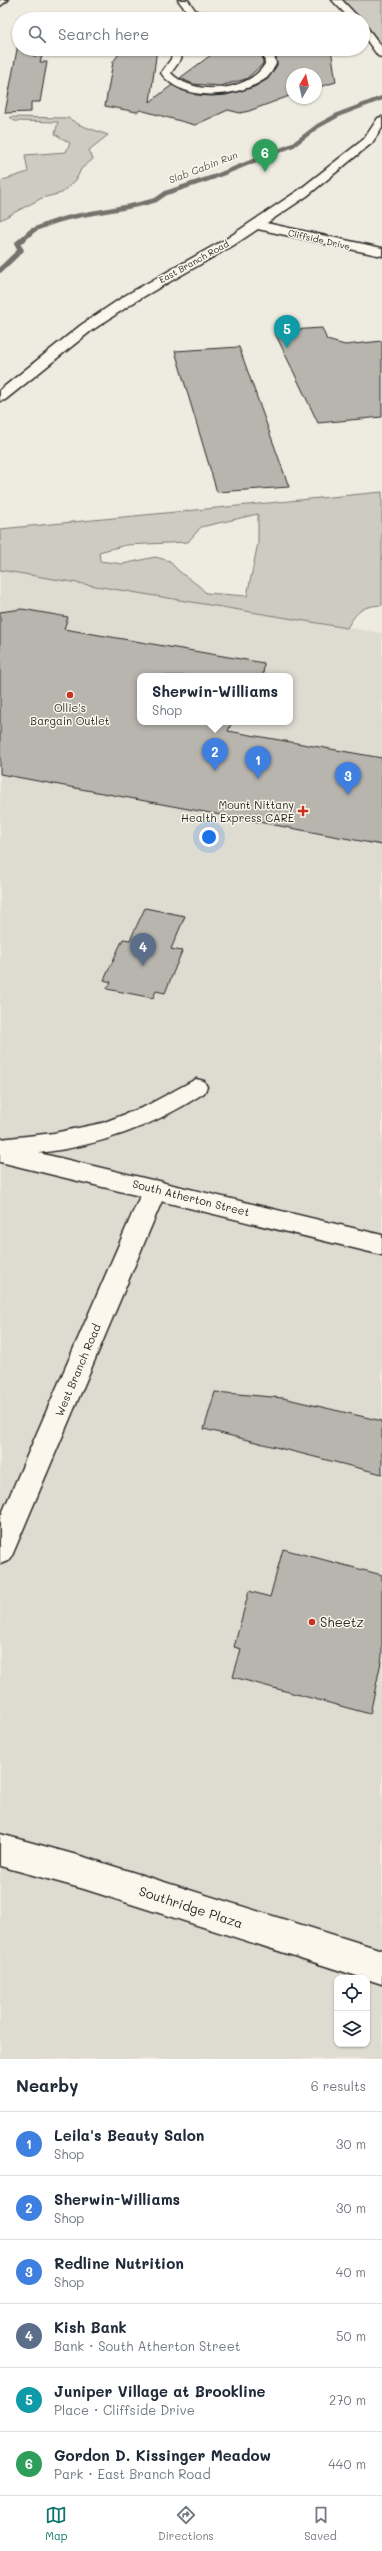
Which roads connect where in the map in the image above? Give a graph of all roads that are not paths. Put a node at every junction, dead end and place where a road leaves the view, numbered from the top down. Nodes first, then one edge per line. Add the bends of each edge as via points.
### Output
1 (3, 0) edge
2 (183, 0) edge
3 (337, 0) edge
4 (0, 3) edge
5 (190, 12) edge
6 (348, 12) edge
7 (370, 38) edge
8 (382, 54) edge
9 (177, 56) edge
10 (272, 56) edge
11 (382, 120) edge
12 (257, 225) junction
13 (382, 252) edge
14 (0, 397) edge
15 (196, 1087) dead end
16 (0, 1147) edge
17 (0, 1153) edge
18 (155, 1189) junction
19 (382, 1245) edge
20 (0, 1551) edge
21 (0, 1850) edge
22 (382, 1967) edge

1 - 4 main road
2 - 5 main road
3 - 6 main road
7 - 8 main road
9 - 10 main road via 166,73 168,79 177,84 207,90 242,87 256,82 270,67
11 - 12 main road, East Branch Road via 368,141 342,164
12 - 13 main road, Cliffside Drive
12 - 14 main road, East Branch Road via 131,298 86,328
15 - 16 main road via 170,1105 124,1125 53,1142
17 - 18 main road, South Atherton Street
18 - 19 main road, South Atherton Street
18 - 20 main road, West Branch Road
21 - 22 main road, Southridge Plaza via 92,1875

